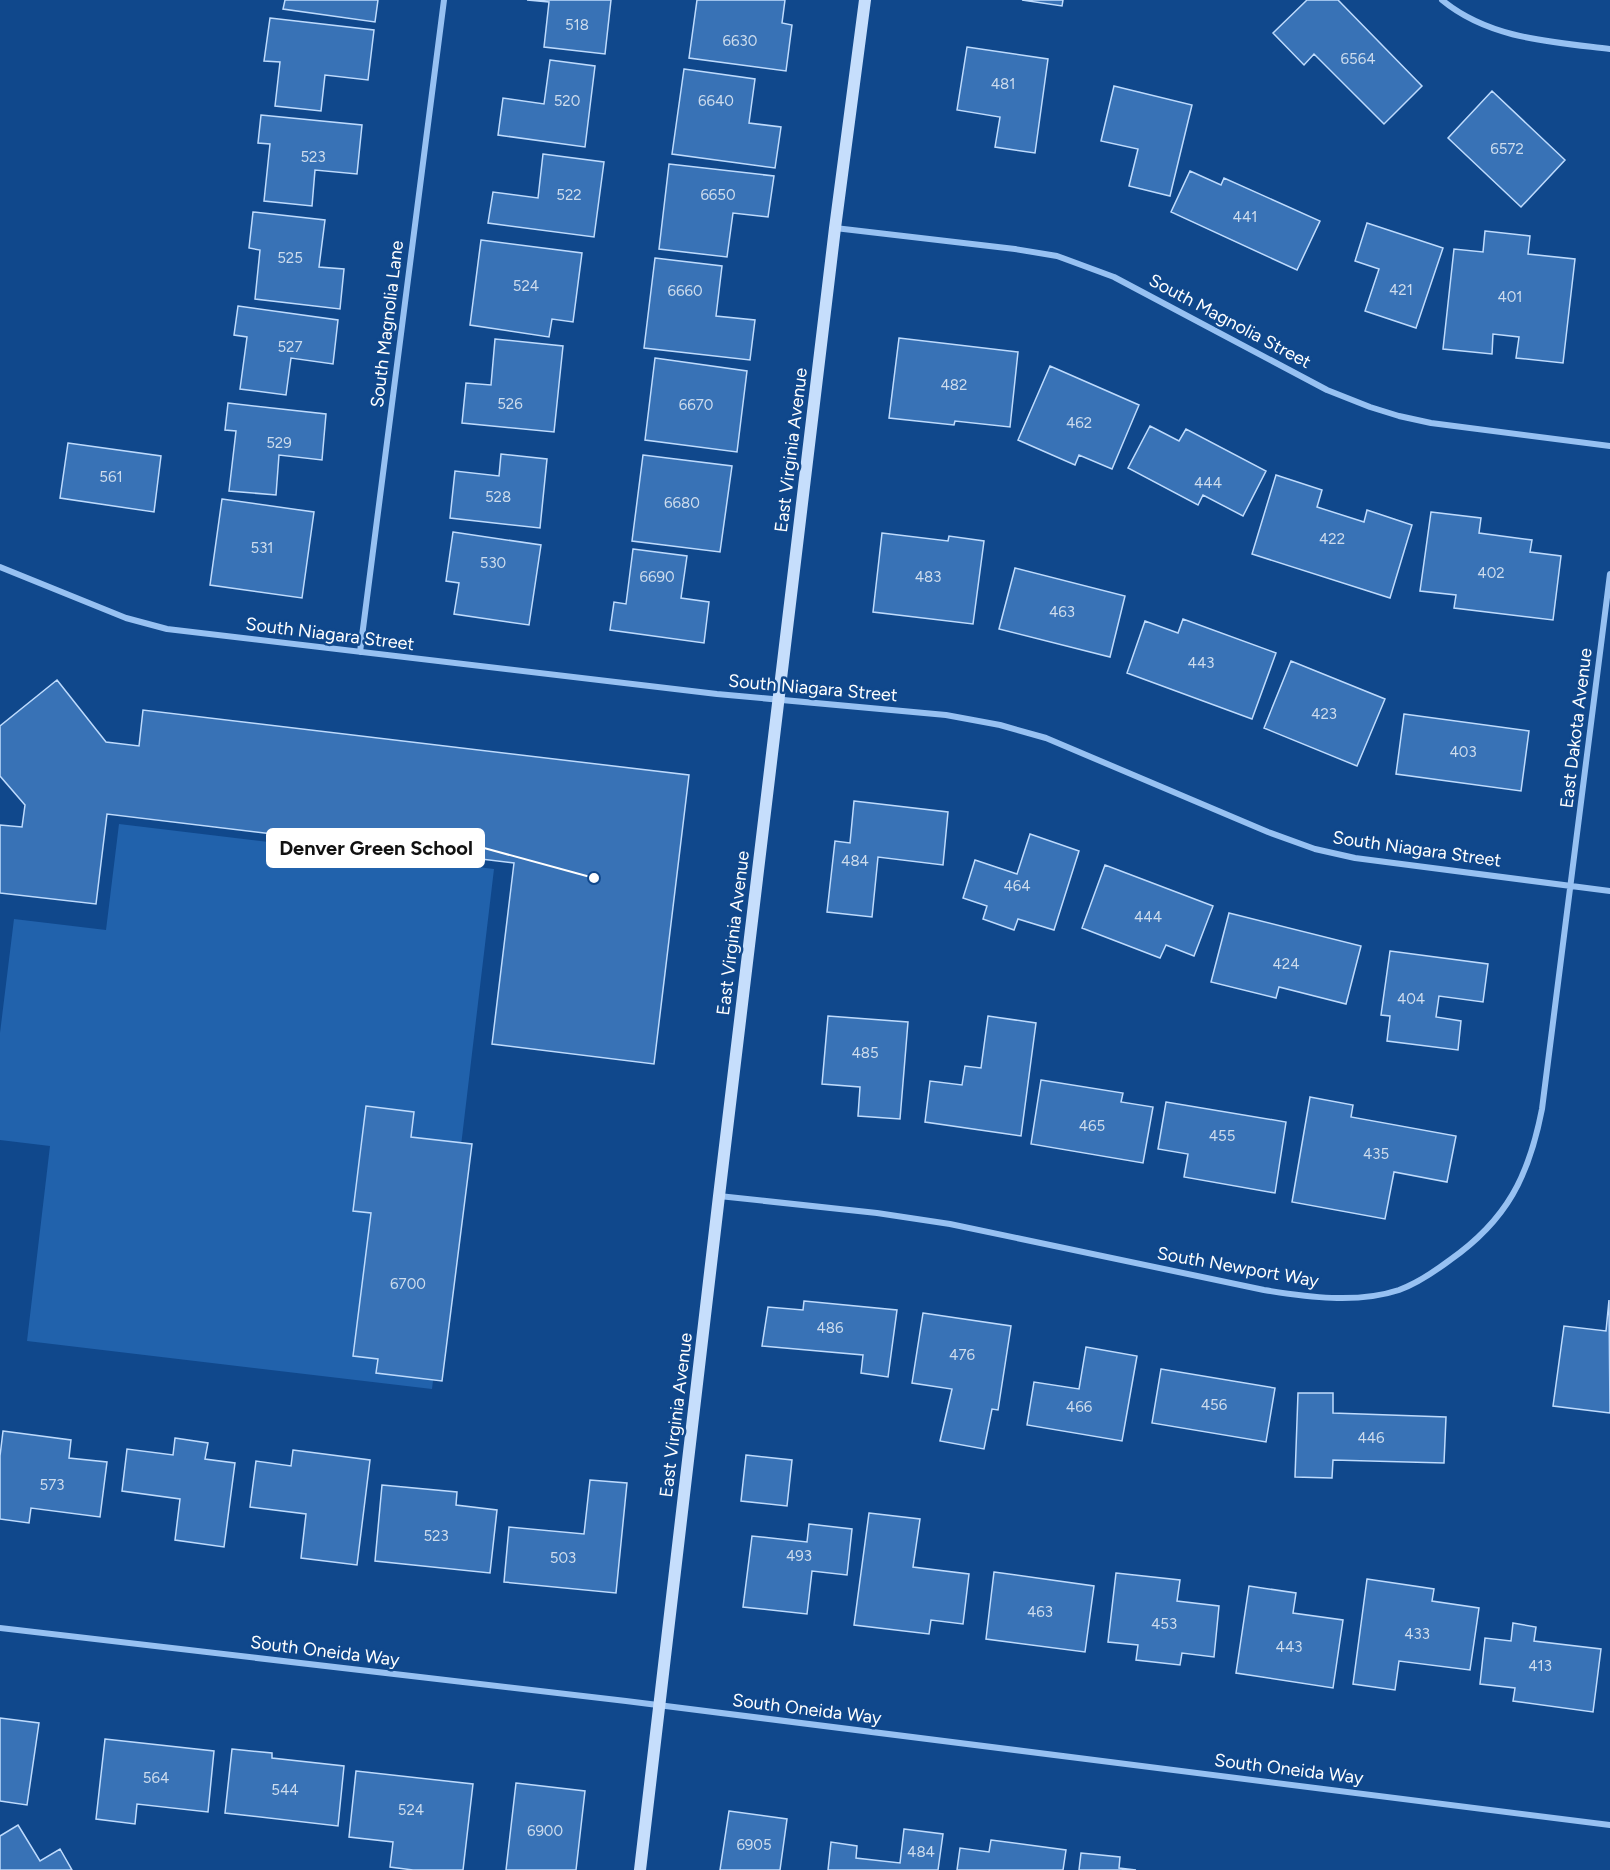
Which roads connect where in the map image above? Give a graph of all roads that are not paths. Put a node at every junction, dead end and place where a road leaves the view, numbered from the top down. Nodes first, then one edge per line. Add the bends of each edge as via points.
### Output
1 (444, 0) edge
2 (865, 0) edge
3 (1442, 0) edge
4 (1610, 49) edge
5 (835, 228) junction
6 (1610, 446) edge
7 (0, 567) edge
8 (1610, 574) edge
9 (360, 652) junction
10 (779, 699) junction
11 (1571, 886) junction
12 (1610, 891) edge
13 (719, 1196) junction
14 (0, 1628) edge
15 (661, 1705) junction
16 (1610, 1825) edge
17 (640, 1870) edge

1 - 9 street, South Magnolia Lane
2 - 5 street, East Virginia Avenue
3 - 4 street via 1464,15 1503,32
5 - 6 street, South Magnolia Street via 1057,256 1114,277 1327,390 1370,407 1431,423
5 - 10 street, East Virginia Avenue
7 - 9 street, South Niagara Street via 126,618 167,629
8 - 11 street, East Dakota Avenue
9 - 10 street, South Niagara Street
10 - 11 street, South Niagara Street via 992,723 1046,738 1315,849 1355,858
10 - 13 street, East Virginia Avenue
11 - 12 street, South Niagara Street
11 - 13 street, South Newport Way via 1542,1109 1528,1164 1511,1199 1488,1229 1429,1276 1399,1290 1316,1298 950,1224
13 - 15 street, East Virginia Avenue
14 - 15 street, South Oneida Way
15 - 16 street, South Oneida Way
15 - 17 street, East Virginia Avenue

